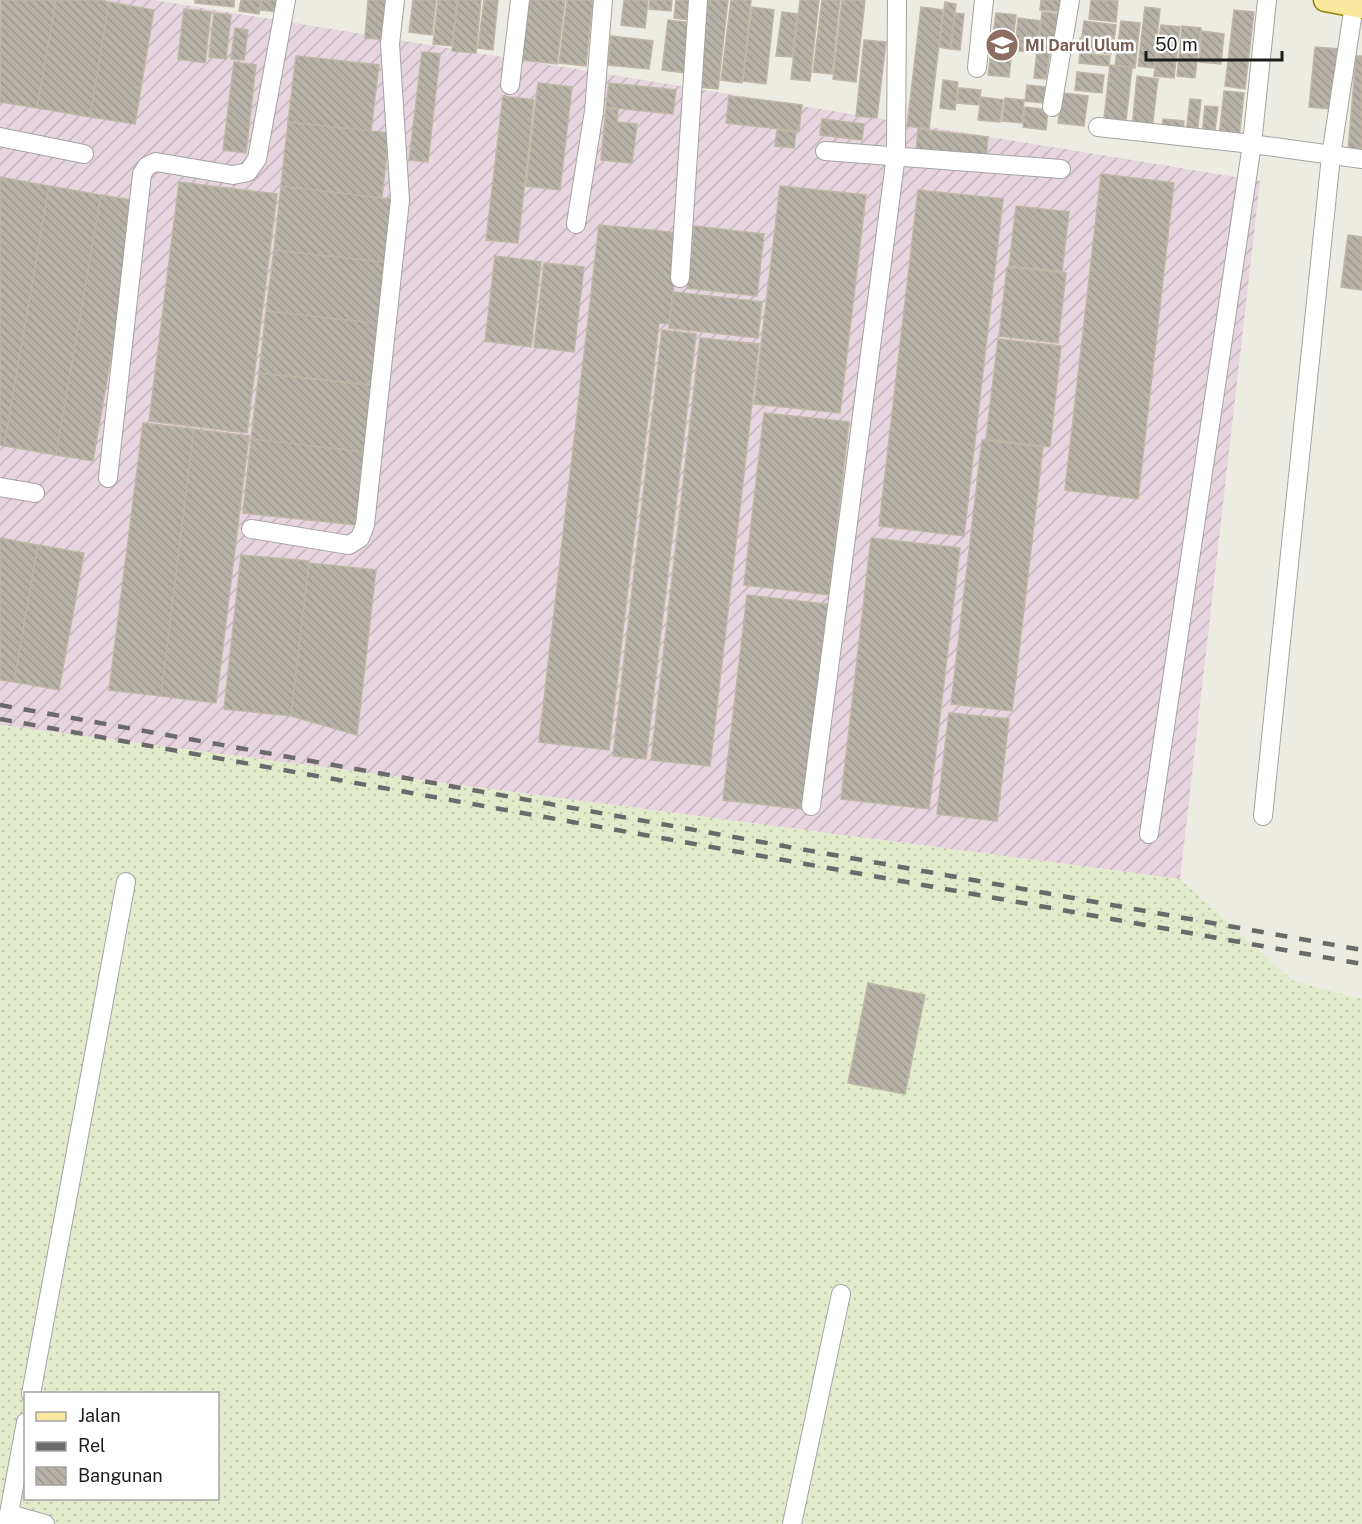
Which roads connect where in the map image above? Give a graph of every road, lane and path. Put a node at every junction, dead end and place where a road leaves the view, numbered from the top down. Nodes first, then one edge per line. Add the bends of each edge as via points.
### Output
1 (286, 0) edge
2 (395, 0) edge
3 (520, 0) edge
4 (603, 0) edge
5 (698, 0) edge
6 (897, 0) edge
7 (984, 0) edge
8 (1070, 0) edge
9 (1267, 0) edge
10 (1325, 0) edge
11 (1358, 6) edge
12 (978, 68) dead end
13 (510, 85) dead end
14 (1052, 107) dead end
15 (1098, 128) dead end
16 (0, 137) edge
17 (1252, 144) junction
18 (825, 151) dead end
19 (84, 153) dead end
20 (896, 155) junction
21 (1331, 156) junction
22 (1362, 159) edge
23 (1061, 170) dead end
24 (576, 224) dead end
25 (680, 278) dead end
26 (108, 478) dead end
27 (0, 487) edge
28 (35, 493) dead end
29 (251, 529) dead end
30 (811, 806) dead end
31 (1263, 816) dead end
32 (1149, 834) dead end
33 (126, 882) dead end
34 (841, 1294) dead end
35 (31, 1392) edge
36 (24, 1433) edge
37 (8, 1519) edge
38 (45, 1524) edge
39 (792, 1524) edge

1 - 26 street via 257,159 248,172 233,175 156,162 142,174
2 - 29 street via 390,44 400,200 365,525 360,538 349,545
3 - 13 street
4 - 24 street via 594,111
5 - 25 street
6 - 20 street
7 - 12 street
8 - 14 street
9 - 17 street
10 - 11 main road
11 - 21 street
15 - 17 street
16 - 19 street
17 - 21 street
17 - 32 street
18 - 20 street
20 - 23 street
20 - 30 street
21 - 22 street
21 - 31 street
27 - 28 street
33 - 35 street
34 - 39 street
36 - 37 street
37 - 38 street

